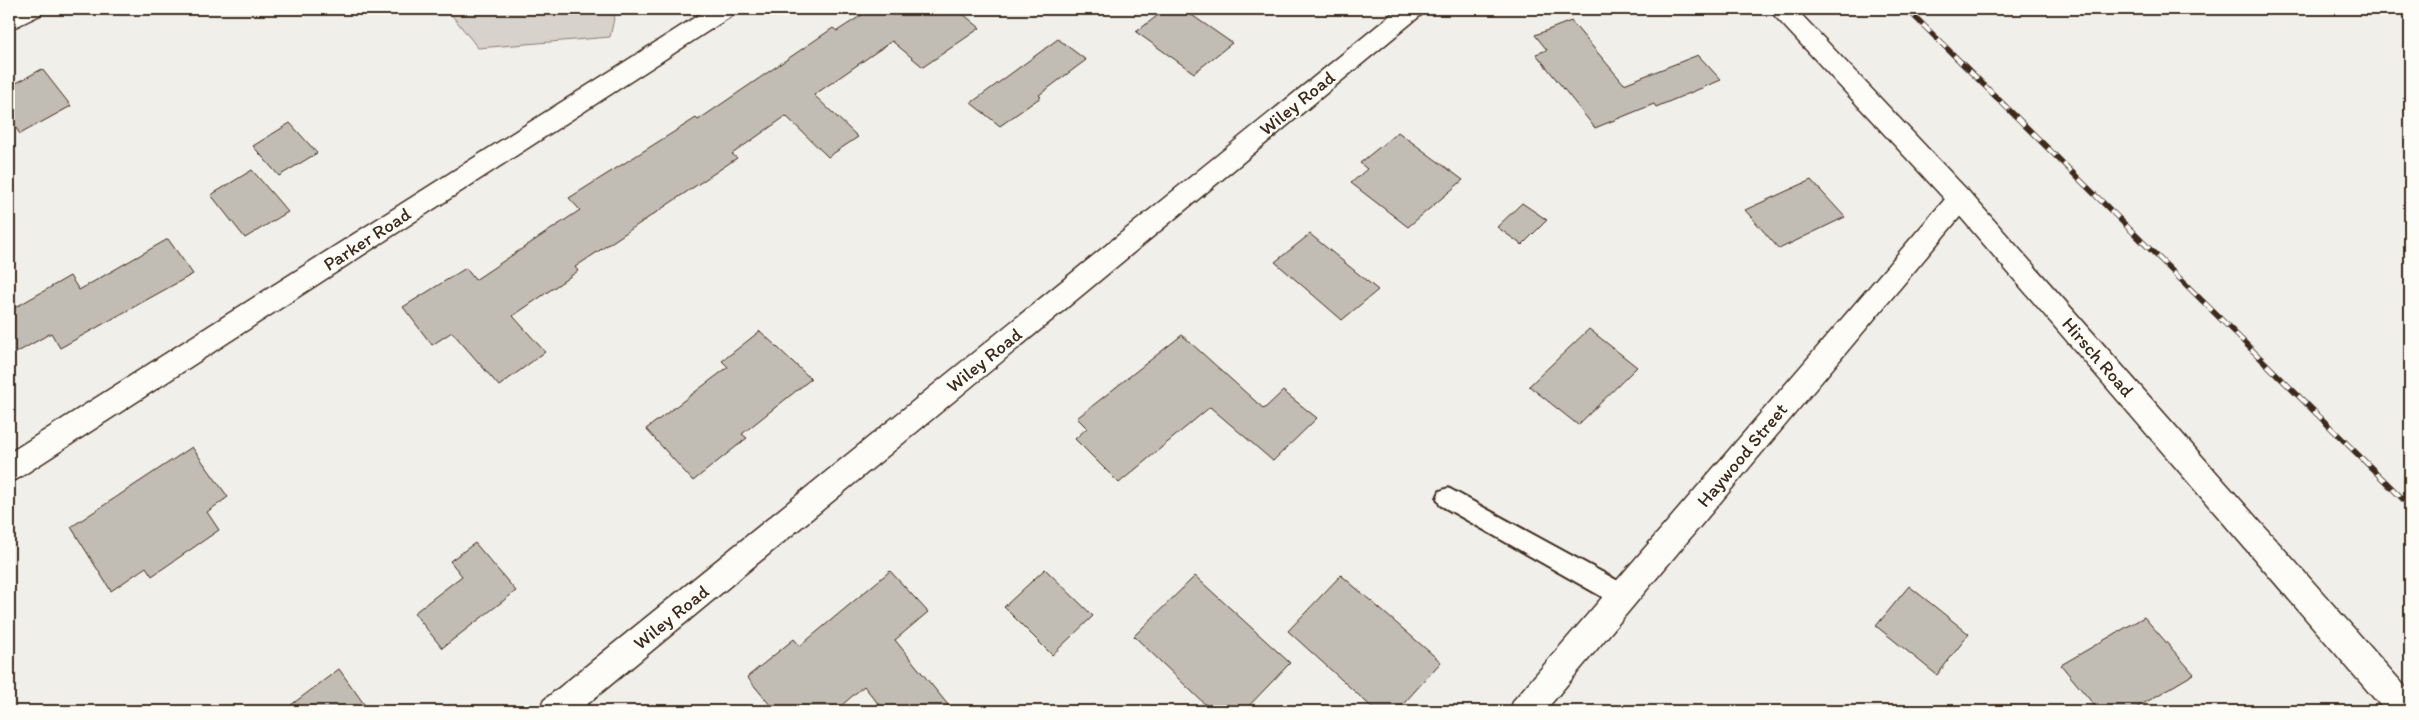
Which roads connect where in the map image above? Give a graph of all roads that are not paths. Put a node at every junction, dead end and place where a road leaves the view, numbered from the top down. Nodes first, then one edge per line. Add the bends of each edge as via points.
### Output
1 (725, 9) edge
2 (1413, 9) edge
3 (1782, 9) edge
4 (1960, 199) junction
5 (9, 469) edge
6 (1448, 498) dead end
7 (1622, 596) junction
8 (555, 711) edge
9 (1525, 711) edge
10 (2406, 711) edge

1 - 5 street, Parker Road
2 - 8 street, Wiley Road
3 - 4 street, Hirsch Road
4 - 7 street, Haywood Street
4 - 10 street, Hirsch Road
6 - 7 lane
7 - 9 street, Haywood Street

